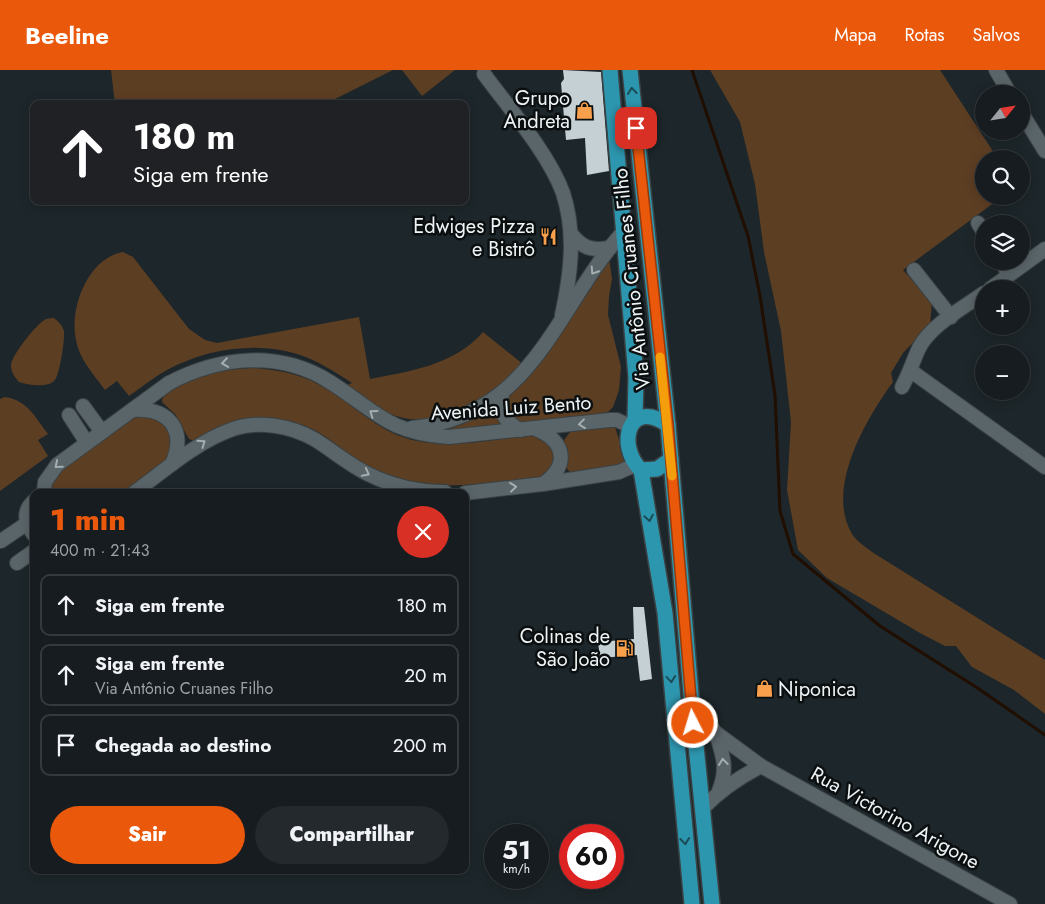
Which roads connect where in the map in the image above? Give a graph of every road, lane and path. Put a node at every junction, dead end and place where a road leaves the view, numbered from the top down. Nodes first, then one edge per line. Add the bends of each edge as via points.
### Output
1 (610, 70) edge
2 (630, 70) edge
3 (996, 70) edge
4 (484, 74) dead end
5 (1005, 85) edge
6 (1030, 127) edge
7 (1045, 151) edge
8 (624, 232) junction
9 (571, 234) junction
10 (609, 248) junction
11 (1045, 249) edge
12 (914, 270) dead end
13 (1007, 270) edge
14 (1009, 274) junction
15 (1001, 280) edge
16 (975, 300) edge
17 (951, 318) junction
18 (560, 323) junction
19 (911, 370) junction
20 (902, 387) dead end
21 (502, 394) junction
22 (83, 406) dead end
23 (132, 410) junction
24 (68, 415) dead end
25 (632, 422) junction
26 (668, 425) junction
27 (401, 429) junction
28 (536, 429) junction
29 (520, 430) junction
30 (102, 432) junction
31 (87, 443) junction
32 (671, 459) junction
33 (171, 465) junction
34 (1045, 467) edge
35 (638, 468) junction
36 (543, 484) junction
37 (44, 489) edge
38 (138, 489) edge
39 (416, 489) edge
40 (469, 493) edge
41 (30, 506) edge
42 (30, 529) edge
43 (1, 541) edge
44 (30, 554) edge
45 (17, 563) dead end
46 (692, 706) junction
47 (716, 733) junction
48 (761, 766) junction
49 (719, 792) junction
50 (702, 809) junction
51 (692, 904) edge
52 (712, 904) edge
53 (1010, 904) edge

1 - 8 main road, Via Antônio Cruanes Filho
26 -> 2 main road, Via Antônio Cruanes Filho
3 - 5 street
4 - 9 street via 553,173 563,193
6 - 7 street
8 - 10 street
8 - 25 main road, Via Antônio Cruanes Filho via 636,377
9 - 10 street via 580,245 589,249
9 - 18 street via 571,263
10 -> 18 street
11 - 14 street
12 - 17 street
13 - 14 street
14 - 15 street
16 - 17 street
17 - 19 street via 933,331 920,347
18 - 21 street via 525,372
19 - 20 street
19 - 34 street
21 - 27 street via 454,421
21 - 29 street via 502,415
22 - 30 street
27 -> 23 street, Avenida Luiz Bento via 381,419 329,382 275,361 226,362 189,373 169,383
23 - 30 street, Avenida Luiz Bento
23 - 33 street via 158,412 168,420 178,439 178,450
24 - 31 street
25 - 26 main road via 647,416
25 -> 28 street, Avenida Luiz Bento via 610,420
25 - 35 main road via 630,452
26 - 32 main road
27 - 29 street, Avenida Luiz Bento via 449,437
28 - 29 street, Avenida Luiz Bento
28 - 36 street via 554,439 561,458 559,468
30 - 31 street, Avenida Luiz Bento
31 -> 37 street, Avenida Luiz Bento via 49,473
32 - 35 main road via 657,469
32 - 46 main road
33 - 38 street
33 -> 39 street via 210,438 235,428 262,424 314,439 368,474 398,487
35 - 36 street
35 -> 51 main road via 665,613
40 -> 36 street
41 - 42 street via 26,512
42 - 43 street
44 - 45 street
46 - 47 street, Rua Victorino Arigone
46 - 50 main road
47 - 48 street, Rua Victorino Arigone
49 -> 47 street via 725,776
48 - 49 street
48 - 53 street, Rua Victorino Arigone
49 - 50 street
50 - 52 main road

